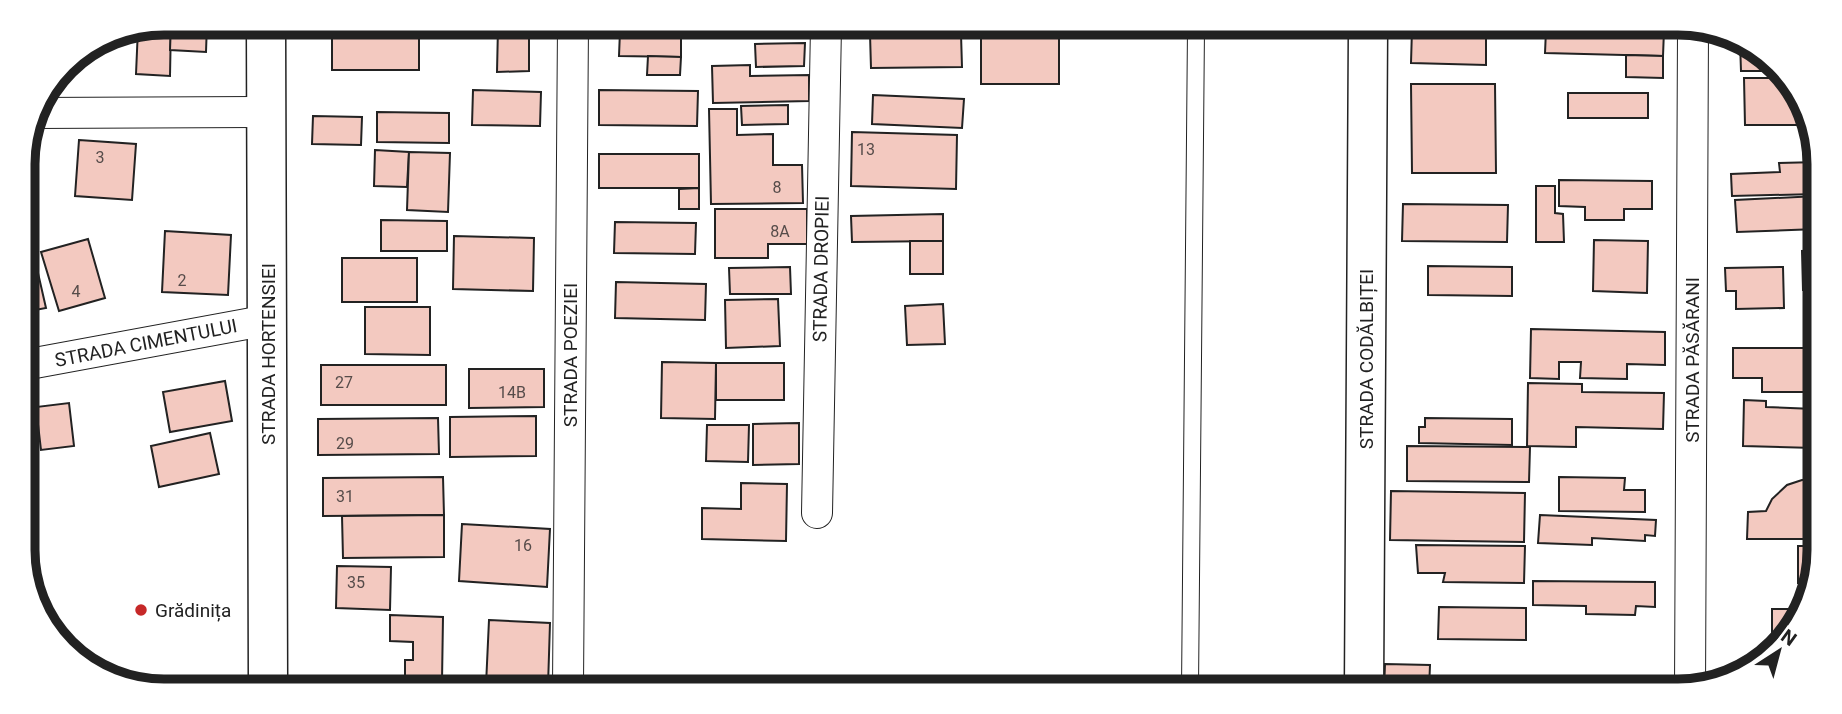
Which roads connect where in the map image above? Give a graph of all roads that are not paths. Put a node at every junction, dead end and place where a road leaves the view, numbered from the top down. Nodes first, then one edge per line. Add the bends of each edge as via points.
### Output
1 (267, 35) edge
2 (573, 35) edge
3 (826, 35) edge
4 (1196, 35) edge
5 (1368, 35) edge
6 (1693, 36) edge
7 (267, 112) junction
8 (46, 113) edge
9 (268, 320) junction
10 (35, 363) edge
11 (817, 513) dead end
12 (268, 679) edge
13 (568, 679) edge
14 (1190, 679) edge
15 (1364, 679) edge
16 (1690, 679) edge

1 - 7 street, STRADA HORTENSIEI
2 - 13 street, STRADA POEZIEI
3 - 11 street, STRADA DROPIEI
4 - 14 lane
5 - 15 street, STRADA CODĂLBIȚEI
6 - 16 street, STRADA PĂSĂRANI
7 - 8 street
7 - 9 street, STRADA HORTENSIEI
9 - 10 street, STRADA CIMENTULUI
9 - 12 street, STRADA HORTENSIEI

